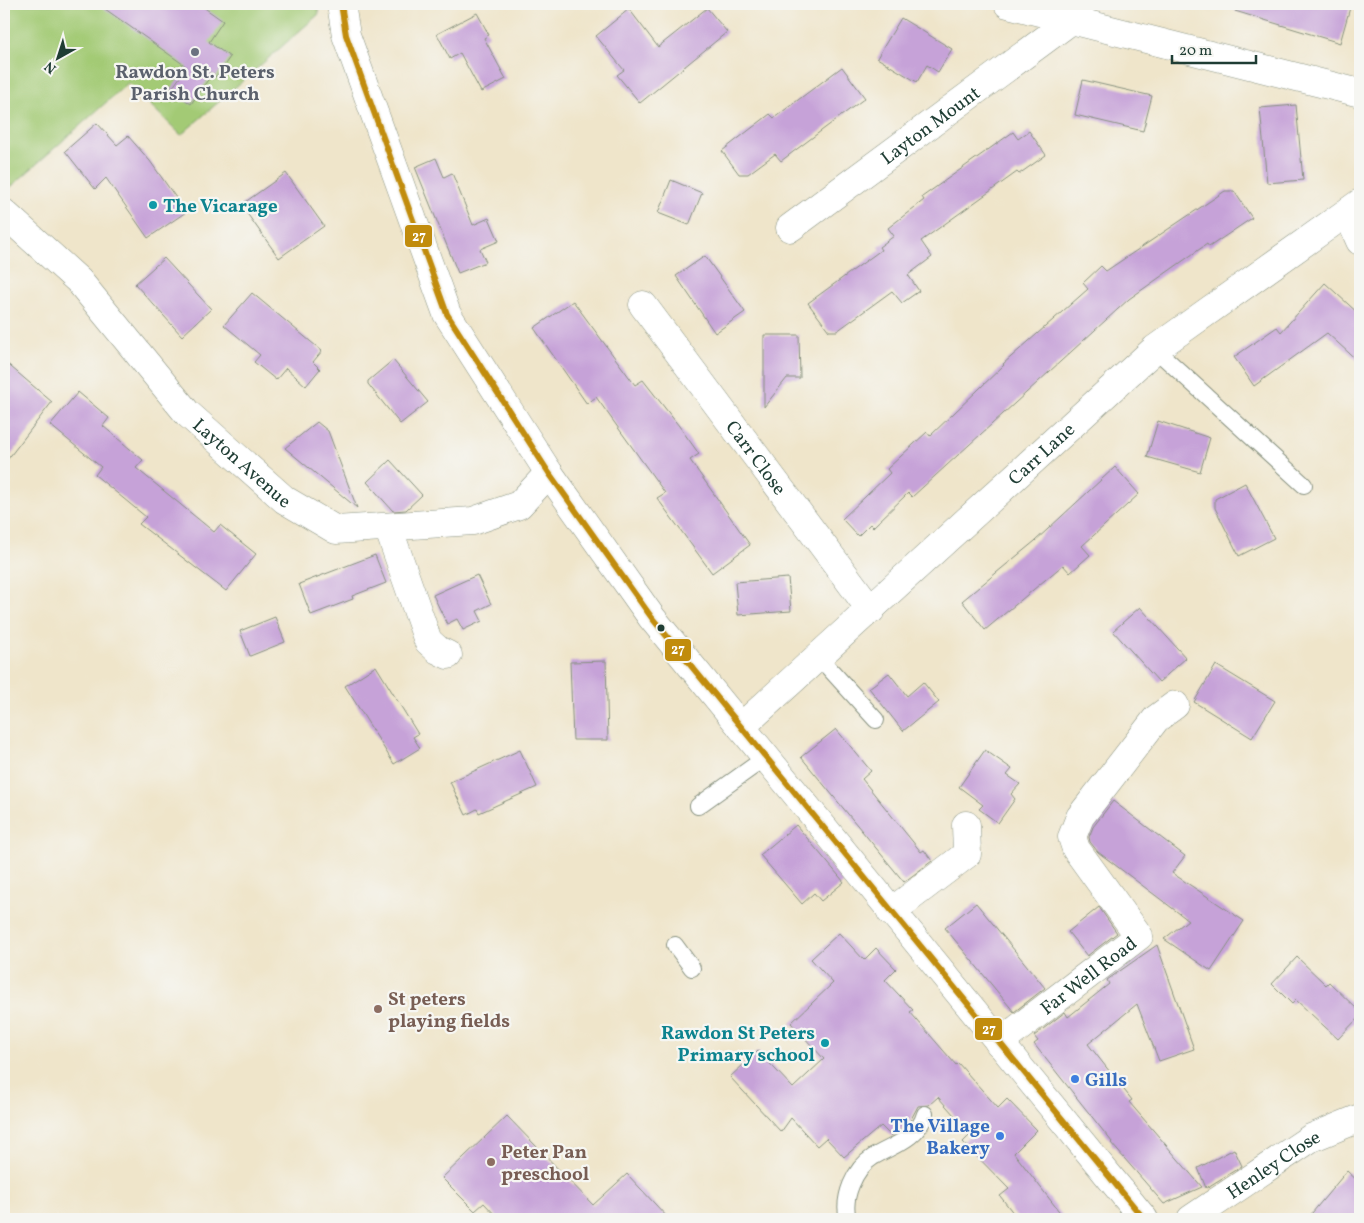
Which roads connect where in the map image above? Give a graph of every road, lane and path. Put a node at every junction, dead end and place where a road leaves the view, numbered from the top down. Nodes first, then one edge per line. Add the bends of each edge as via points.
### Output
1 (341, 4) edge
2 (1008, 4) edge
3 (1070, 21) junction
4 (1360, 93) edge
5 (1354, 208) edge
6 (4, 213) edge
7 (790, 228) dead end
8 (1360, 240) edge
9 (643, 305) dead end
10 (1155, 349) junction
11 (549, 474) junction
12 (1304, 485) dead end
13 (388, 527) junction
14 (871, 610) junction
15 (448, 655) dead end
16 (818, 656) junction
17 (1174, 705) dead end
18 (876, 720) dead end
19 (741, 727) junction
20 (765, 758) junction
21 (698, 806) dead end
22 (966, 825) dead end
23 (891, 912) junction
24 (675, 944) dead end
25 (692, 968) dead end
26 (999, 1043) junction
27 (925, 1114) dead end
28 (1360, 1118) edge
29 (848, 1219) edge
30 (1144, 1219) edge
31 (1191, 1219) edge

1 - 11 street via 346,36 447,314
2 - 3 street
3 - 4 street
3 - 7 street, Layton Mount
5 - 8 street
5 - 10 street, Carr Lane
6 - 13 street, Layton Avenue via 79,281 187,413 285,500 336,530
9 - 14 street, Carr Close
10 - 12 lane
10 - 14 street, Carr Lane
11 - 13 street, Layton Avenue via 519,505 473,521
11 - 19 street via 652,618
13 - 15 street via 428,641
14 - 16 street, Carr Lane
16 - 18 lane
16 - 19 street, Carr Lane
17 - 26 street, Far Well Road via 1156,720 1080,817 1072,837 1076,849 1138,936
19 - 20 street
20 - 21 lane
20 - 23 street
22 - 23 street via 967,854
23 - 26 street
24 - 25 lane
26 - 30 street
27 - 29 lane via 919,1128 902,1143 872,1158 858,1173 846,1203
28 - 31 street, Henley Close via 1311,1138

